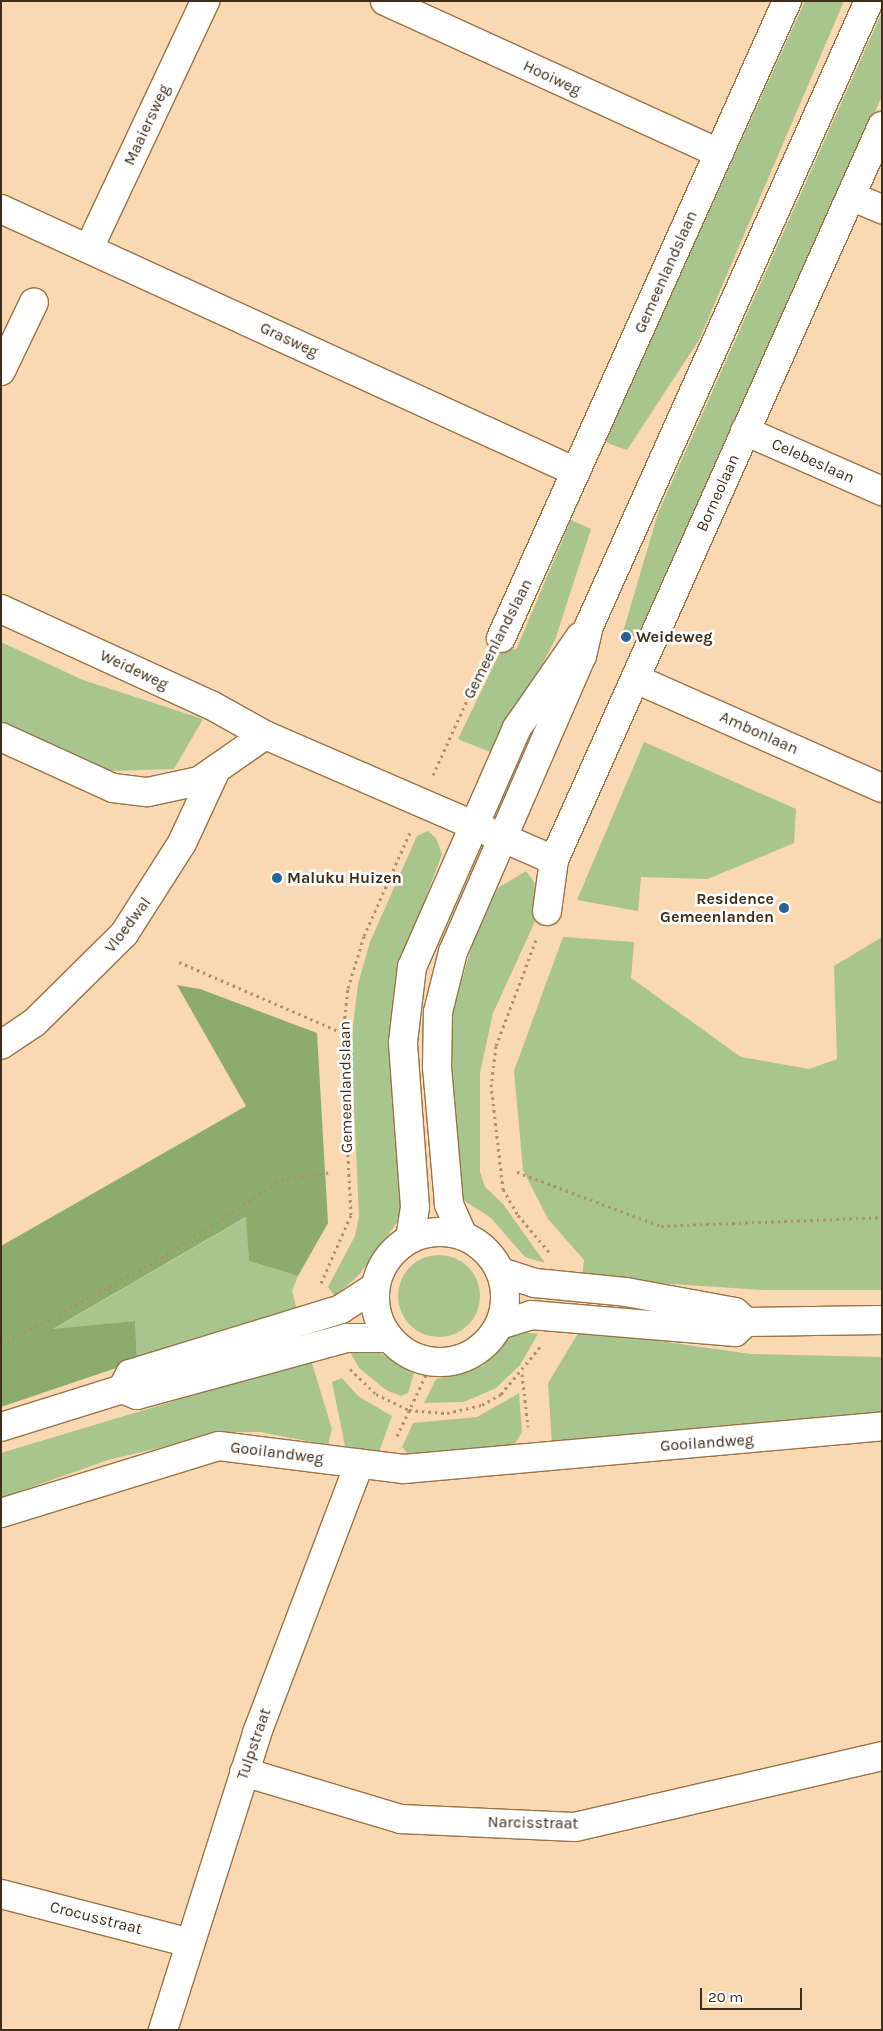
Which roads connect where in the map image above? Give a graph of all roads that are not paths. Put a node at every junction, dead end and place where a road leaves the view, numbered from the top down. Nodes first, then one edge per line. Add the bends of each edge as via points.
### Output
1 (205, 1) edge
2 (385, 1) edge
3 (787, 1) edge
4 (869, 1) edge
5 (882, 126) edge
6 (719, 153) junction
7 (851, 196) junction
8 (1, 209) edge
9 (882, 209) edge
10 (89, 248) junction
11 (34, 302) dead end
12 (1, 371) edge
13 (745, 431) junction
14 (576, 472) junction
15 (882, 491) edge
16 (1, 609) edge
17 (589, 626) junction
18 (501, 638) road end
19 (636, 679) junction
20 (265, 735) junction
21 (1, 737) edge
22 (215, 772) junction
23 (882, 788) edge
24 (473, 827) junction
25 (502, 839) junction
26 (554, 860) junction
27 (547, 911) road end
28 (1, 1045) edge
29 (463, 1236) junction
30 (410, 1239) junction
31 (500, 1272) junction
32 (375, 1287) junction
33 (882, 1320) edge
34 (746, 1322) junction
35 (499, 1325) junction
36 (389, 1338) junction
37 (122, 1389) junction
38 (1, 1426) edge
39 (882, 1426) edge
40 (359, 1464) junction
41 (1, 1513) edge
42 (882, 1756) edge
43 (244, 1772) junction
44 (1, 1894) edge
45 (190, 1943) junction
46 (163, 2030) edge

1 - 10 street, Maaiersweg
2 - 6 street, Hooiweg
3 - 6 street, Gemeenlandslaan
4 - 17 street
5 - 7 street, Borneolaan
6 - 14 street, Gemeenlandslaan
7 - 9 street
7 - 13 street, Borneolaan
8 - 10 street, Grasweg
10 - 14 street, Grasweg
11 - 12 street
13 - 15 street, Celebeslaan
13 - 19 street, Borneolaan
14 - 18 street, Gemeenlandslaan
16 - 20 street, Weideweg via 211,705
17 - 24 street via 517,728
17 - 25 street via 582,656
19 - 23 street, Ambonlaan
19 - 26 street, Borneolaan
20 - 22 street
20 - 24 street, Weideweg
21 - 22 street via 113,788 165,790
22 - 28 street, Vloedwal via 177,851 124,934 34,1023
24 - 25 street, Weideweg
24 - 30 street via 419,945 406,991 403,1042 415,1207
25 - 26 street
25 - 29 street via 453,952 437,1029 449,1204
26 - 27 street, Borneolaan
29 - 30 street via 436,1232
29 - 31 street via 482,1246
30 - 32 street via 391,1254
31 - 34 street via 534,1283 626,1292 735,1312
31 - 35 street via 506,1298
32 - 36 street via 377,1314
32 - 37 street via 341,1309 130,1374
33 - 34 street
34 - 35 street via 735,1332 531,1315
35 - 36 street via 471,1354 432,1362 408,1354
36 - 37 street via 347,1338 137,1395
37 - 38 street
39 - 40 street, Gooilandweg via 411,1469
40 - 41 street, Gooilandweg via 257,1448 219,1446
40 - 43 street, Tulpstraat
42 - 43 street, Narcisstraat via 575,1827 401,1819
43 - 45 street, Tulpstraat
44 - 45 street, Crocusstraat
45 - 46 street, Tulpstraat

